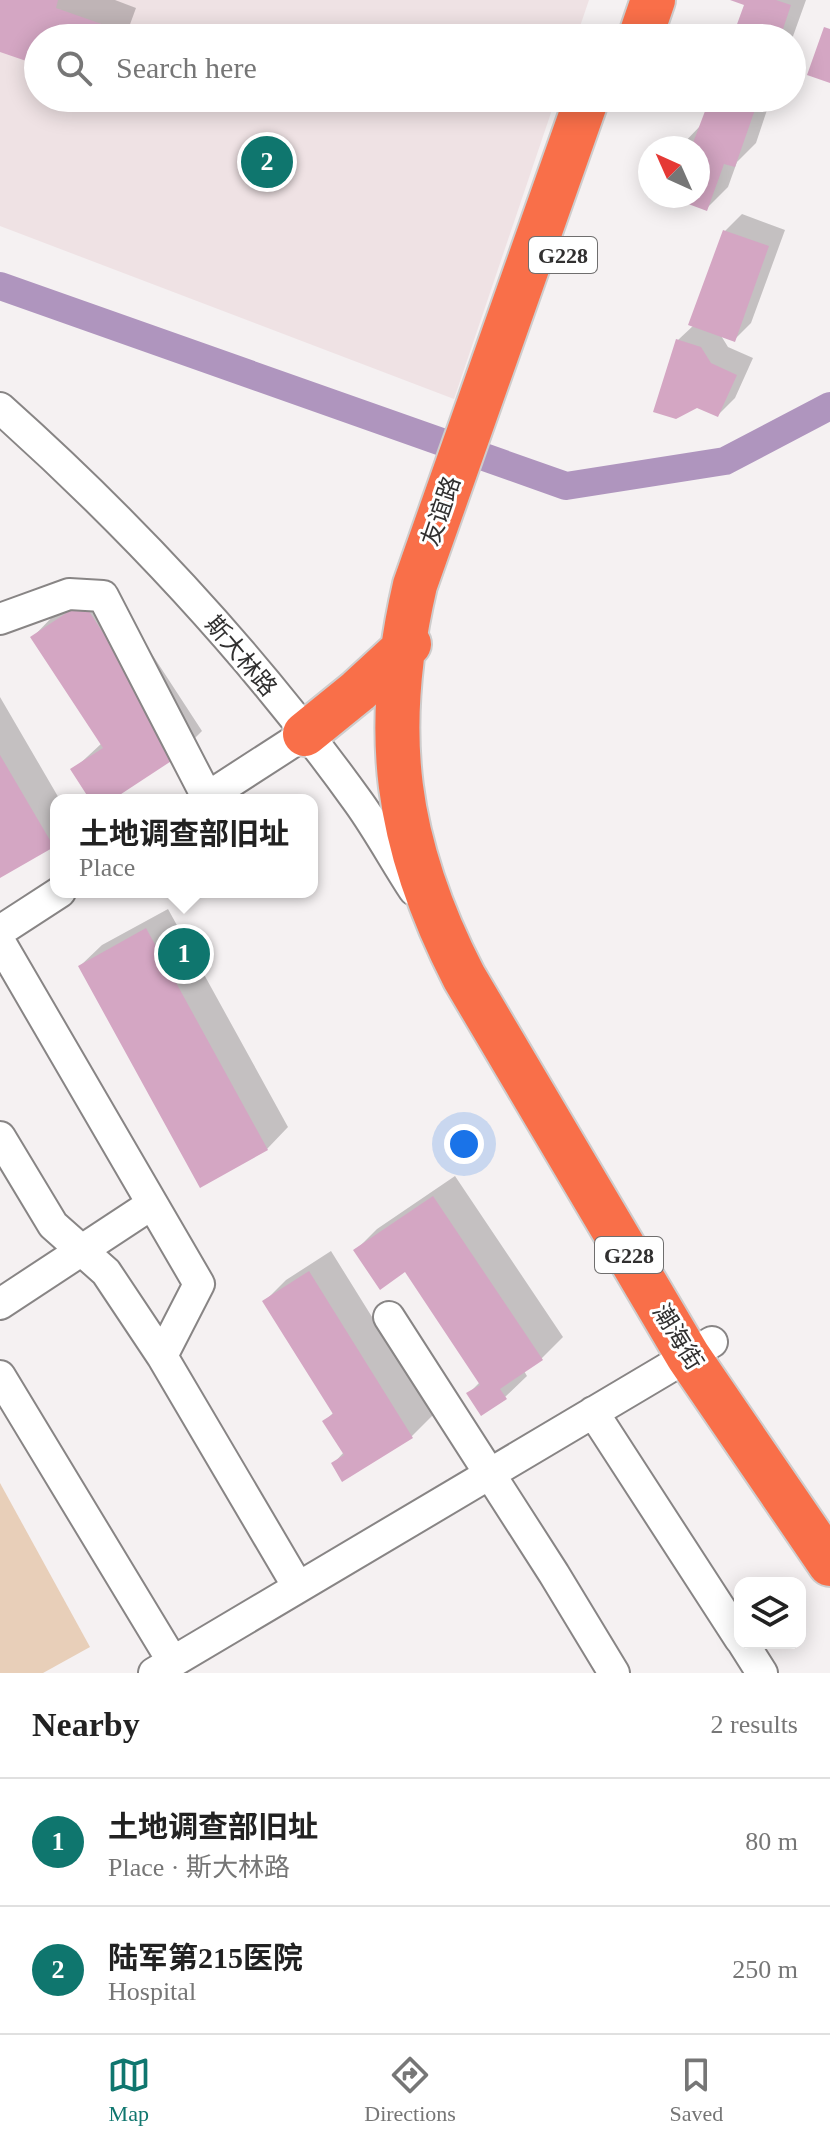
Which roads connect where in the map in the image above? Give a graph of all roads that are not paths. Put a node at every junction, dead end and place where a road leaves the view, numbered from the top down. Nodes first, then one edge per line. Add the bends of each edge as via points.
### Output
1 (622, 0) edge
2 (653, 0) edge
3 (613, 24) edge
4 (645, 24) edge
5 (583, 112) edge
6 (612, 112) edge
7 (0, 408) edge
8 (493, 408) junction
9 (456, 513) junction
10 (442, 596) junction
11 (0, 619) edge
12 (401, 653) junction
13 (305, 734) junction
14 (203, 794) edge
15 (211, 794) edge
16 (51, 898) edge
17 (0, 931) edge
18 (454, 931) junction
19 (0, 942) edge
20 (0, 1137) edge
21 (152, 1204) junction
22 (82, 1250) junction
23 (0, 1304) edge
24 (389, 1317) dead end
25 (700, 1349) junction
26 (162, 1356) junction
27 (0, 1376) edge
28 (593, 1412) junction
29 (488, 1475) junction
30 (830, 1519) edge
31 (830, 1564) edge
32 (298, 1587) junction
33 (734, 1630) edge
34 (746, 1649) edge
35 (163, 1667) edge
36 (614, 1673) edge
37 (762, 1673) edge

1 - 3 highway
2 - 4 highway
5 - 8 highway, 友谊路 / G228
6 - 8 highway, 友谊路 / G228
7 - 13 street, 斯大林路 via 182,587
8 - 9 highway, 友谊路 / G228
9 - 10 highway, 友谊路 / G228
9 - 12 highway, 友谊路 / G228 via 415,585
10 - 12 highway
10 - 18 highway, 友谊路 / G228 via 426,703 428,761
11 - 14 street via 69,594 103,596
12 - 13 highway
12 - 18 highway, 友谊路 / G228 via 396,729 401,793 414,854
13 - 15 street
13 - 18 street, 斯大林路
16 - 17 street
18 - 25 highway, 潮海街 / G228 via 486,965
19 - 21 street
20 - 22 street via 53,1225
21 - 22 street
21 - 26 street via 199,1284
22 - 23 street
22 - 26 street via 106,1272
24 - 29 street
25 - 28 street
25 - 30 highway, 潮海街 / G228
25 - 31 highway, 潮海街 / G228
26 - 32 street
27 - 35 street
28 - 29 street
28 - 33 street
29 - 32 street
29 - 36 street
32 - 35 street
34 - 37 street

